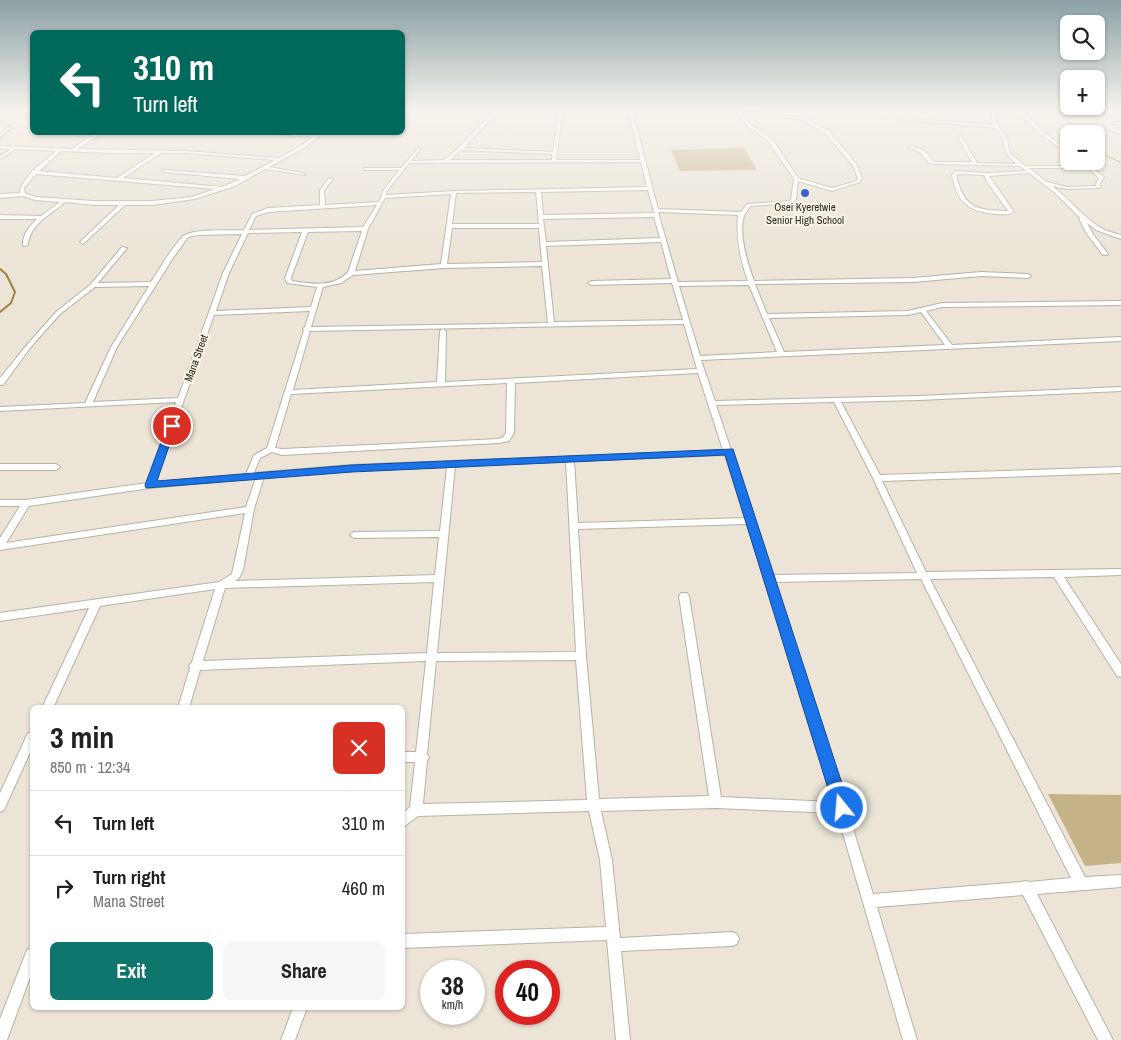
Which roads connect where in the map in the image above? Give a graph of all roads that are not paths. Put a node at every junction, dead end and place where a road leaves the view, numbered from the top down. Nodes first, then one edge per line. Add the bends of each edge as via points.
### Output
1 (49, 158) edge
2 (152, 158) edge
3 (263, 158) edge
4 (413, 158) edge
5 (450, 158) edge
6 (554, 158) edge
7 (643, 158) edge
8 (782, 158) edge
9 (848, 158) edge
10 (927, 158) edge
11 (972, 158) edge
12 (1013, 158) edge
13 (280, 159) joint
14 (644, 161) junction
15 (409, 162) junction
16 (445, 162) junction
17 (554, 162) junction
18 (975, 163) junction
19 (1021, 166) junction
20 (1060, 167) edge
21 (265, 168) junction
22 (366, 169) dead end
23 (402, 169) junction
24 (1092, 170) edge
25 (164, 171) dead end
26 (34, 172) junction
27 (1028, 172) junction
28 (303, 174) dead end
29 (988, 174) junction
30 (246, 178) junction
31 (331, 179) dead end
32 (796, 179) junction
33 (117, 180) junction
34 (1043, 183) junction
35 (650, 188) junction
36 (226, 189) junction
37 (538, 190) junction
38 (454, 192) junction
39 (23, 194) junction
40 (0, 196) edge
41 (382, 200) junction
42 (63, 202) junction
43 (124, 204) junction
44 (322, 205) junction
45 (656, 212) junction
46 (741, 214) junction
47 (1081, 216) junction
48 (0, 217) edge
49 (540, 217) junction
50 (43, 218) junction
51 (450, 226) junction
52 (541, 226) junction
53 (365, 229) junction
54 (306, 230) junction
55 (245, 231) junction
56 (1121, 237) edge
57 (663, 240) junction
58 (83, 242) dead end
59 (543, 244) junction
60 (25, 245) dead end
61 (124, 248) dead end
62 (1105, 254) dead end
63 (544, 264) junction
64 (444, 266) junction
65 (352, 273) junction
66 (1028, 276) dead end
67 (675, 282) junction
68 (591, 283) dead end
69 (752, 283) junction
70 (154, 284) junction
71 (93, 285) junction
72 (321, 285) junction
73 (1118, 303) edge
74 (1121, 308) edge
75 (313, 309) junction
76 (922, 309) junction
77 (212, 313) junction
78 (765, 316) junction
79 (687, 322) junction
80 (551, 324) junction
81 (306, 329) junction
82 (443, 331) dead end
83 (1121, 338) edge
84 (950, 347) junction
85 (781, 354) junction
86 (697, 358) junction
87 (702, 371) junction
88 (512, 381) junction
89 (0, 383) edge
90 (441, 384) junction
91 (1119, 390) edge
92 (290, 392) junction
93 (181, 400) junction
94 (836, 400) junction
95 (713, 403) junction
96 (88, 405) junction
97 (0, 409) edge
98 (271, 449) junction
99 (729, 452) junction
100 (570, 459) junction
101 (451, 465) junction
102 (0, 467) edge
103 (56, 467) dead end
104 (1121, 470) edge
105 (261, 475) junction
106 (249, 476) junction
107 (877, 478) junction
108 (150, 485) junction
109 (0, 503) edge
110 (26, 503) junction
111 (250, 509) junction
112 (750, 521) junction
113 (574, 526) junction
114 (444, 534) junction
115 (354, 535) dead end
116 (0, 546) edge
117 (1121, 572) edge
118 (1058, 574) junction
119 (922, 575) junction
120 (440, 578) junction
121 (769, 579) junction
122 (221, 585) junction
123 (684, 596) dead end
124 (97, 602) junction
125 (0, 617) edge
126 (581, 656) junction
127 (433, 657) junction
128 (194, 666) junction
129 (1121, 673) edge
130 (48, 705) edge
131 (184, 705) edge
132 (30, 741) edge
133 (423, 756) junction
134 (405, 757) edge
135 (716, 802) junction
136 (0, 806) edge
137 (594, 806) junction
138 (842, 808) junction
139 (416, 810) junction
140 (405, 819) edge
141 (1121, 881) edge
142 (1081, 884) junction
143 (1026, 887) junction
144 (869, 900) junction
145 (614, 939) junction
146 (732, 939) dead end
147 (405, 941) edge
148 (30, 960) edge
149 (299, 1010) edge
150 (0, 1038) edge
151 (288, 1040) edge
152 (623, 1040) edge
153 (910, 1040) edge
154 (1106, 1040) edge

1 - 26 street
2 - 33 street
3 - 13 street
4 - 15 street
5 - 16 street
6 - 17 street
7 - 14 street
8 - 32 street
9 - 32 street via 860,178 858,182 832,190
10 - 18 street via 931,162
11 - 18 street
12 - 19 street
13 - 21 street
14 - 17 street
14 - 35 street
15 - 16 street
15 - 23 street
16 - 17 street
18 - 19 street
19 - 20 street
19 - 27 street
21 - 28 street
21 - 30 street
22 - 23 street
23 - 41 street via 389,184
24 - 34 street via 1102,178 1099,187 1067,188
25 - 30 street
26 - 33 street
26 - 39 street via 22,188
27 - 29 street
27 - 34 street
29 - 29 street via 989,182 1011,212 974,210 961,196 955,173
30 - 36 street
31 - 44 street via 322,190
32 - 46 street via 790,202 749,206
33 - 36 street
34 - 47 street
35 - 37 street, Mana Street
35 - 45 street
36 - 43 street via 176,201
37 - 38 street, Mana Street
37 - 49 street
38 - 41 street, Mana Street
38 - 51 street
39 - 40 street
39 - 42 street
41 - 44 street, Mana Street
41 - 53 street
42 - 43 street
42 - 50 street
43 - 58 street
44 - 55 street, Mana Street via 262,211 254,215
45 - 46 street
45 - 49 street
45 - 57 street
46 - 69 street via 742,252
47 - 56 street via 1098,229
47 - 62 street
48 - 50 street
49 - 52 street
50 - 60 street via 30,230
51 - 52 street
51 - 64 street
52 - 59 street
53 - 54 street
53 - 65 street
54 - 55 street
54 - 72 street via 288,278 290,282
55 - 70 street via 186,236
55 - 77 street, Mana Street
57 - 59 street
57 - 67 street
59 - 63 street
61 - 71 street
63 - 64 street
63 - 80 street
64 - 65 street
65 - 72 street via 338,283
66 - 69 street via 981,274 913,280
67 - 68 street
67 - 69 street
67 - 79 street
69 - 78 street
70 - 71 street
70 - 96 street via 114,347
71 - 89 street via 58,313
72 - 75 street
73 - 74 street
73 - 76 street via 942,305
75 - 77 street
75 - 81 street
76 - 78 street via 908,313
76 - 84 street
77 - 93 street, Mana Street
78 - 85 street
79 - 80 street
79 - 86 street
80 - 81 street
81 - 92 street
82 - 90 street
83 - 84 street
84 - 85 street
85 - 86 street
86 - 87 street
87 - 88 street
87 - 95 street
88 - 90 street
88 - 98 street via 510,433 499,441 282,452
90 - 92 street
91 - 94 street
92 - 98 street
93 - 96 street
93 - 108 street, Mana Street
94 - 95 street
94 - 107 street
95 - 99 street
96 - 97 street
98 - 106 street via 257,457
99 - 100 street
99 - 112 street
100 - 101 street
100 - 113 street
101 - 105 street
101 - 114 street
102 - 103 street
104 - 107 street
105 - 106 street
105 - 111 street
106 - 108 street
107 - 119 street
108 - 110 street
109 - 110 street
110 - 116 street
111 - 116 street
111 - 122 street via 236,576
112 - 113 street
112 - 121 street
113 - 126 street
114 - 115 street
114 - 120 street
117 - 118 street
118 - 119 street
118 - 129 street
119 - 121 street
119 - 142 street
120 - 122 street
120 - 127 street
121 - 138 street
122 - 124 street
122 - 128 street
123 - 135 street
124 - 125 street
124 - 130 street
126 - 127 street
126 - 137 street
127 - 128 street
127 - 133 street
128 - 131 street
132 - 136 street
133 - 134 street
133 - 139 street
135 - 137 street
135 - 138 street
137 - 139 street
137 - 145 street via 606,860
138 - 144 street
139 - 140 street
141 - 142 street
142 - 143 street
143 - 144 street
143 - 154 street
144 - 153 street
145 - 146 street
145 - 147 street
145 - 152 street
148 - 150 street
149 - 151 street

